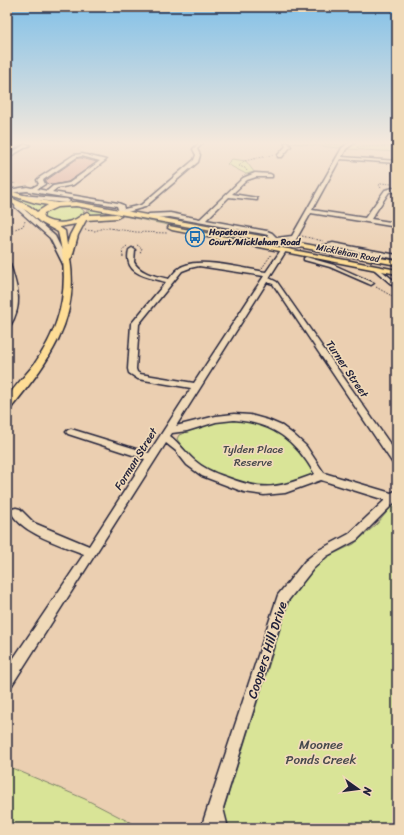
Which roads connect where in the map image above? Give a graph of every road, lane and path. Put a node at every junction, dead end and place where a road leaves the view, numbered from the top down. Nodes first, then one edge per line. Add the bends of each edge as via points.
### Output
1 (74, 182) edge
2 (171, 182) edge
3 (242, 182) edge
4 (326, 182) edge
5 (42, 184) joint
6 (57, 187) junction
7 (34, 189) junction
8 (397, 189) edge
9 (48, 192) junction
10 (7, 194) edge
11 (228, 195) junction
12 (19, 199) junction
13 (255, 199) dead end
14 (64, 203) junction
15 (78, 204) junction
16 (143, 206) junction
17 (122, 211) junction
18 (309, 211) junction
19 (149, 214) junction
20 (83, 218) junction
21 (23, 219) dead end
22 (43, 220) junction
23 (366, 220) junction
24 (201, 221) junction
25 (397, 225) edge
26 (84, 230) dead end
27 (7, 232) edge
28 (171, 234) dead end
29 (276, 240) junction
30 (292, 240) junction
31 (132, 250) dead end
32 (279, 250) junction
33 (306, 260) dead end
34 (331, 260) junction
35 (396, 261) edge
36 (7, 264) edge
37 (66, 264) junction
38 (353, 264) junction
39 (377, 268) junction
40 (346, 271) junction
41 (395, 272) edge
42 (265, 278) junction
43 (170, 281) junction
44 (371, 283) joint
45 (394, 285) edge
46 (15, 297) junction
47 (7, 298) edge
48 (397, 299) edge
49 (7, 324) edge
50 (196, 386) junction
51 (7, 405) edge
52 (71, 432) dead end
53 (166, 433) junction
54 (152, 457) junction
55 (397, 462) edge
56 (321, 476) junction
57 (395, 496) edge
58 (16, 512) dead end
59 (91, 552) junction
60 (7, 680) edge
61 (216, 810) junction
62 (209, 828) edge
63 (220, 828) edge

1 - 6 street
2 - 16 street
3 - 11 street
4 - 18 street
5 - 6 street
5 - 7 street
6 - 9 street
7 - 9 street
7 - 10 street via 21,189
7 - 12 street via 25,191
8 - 23 street via 387,191
9 - 17 street via 118,205
10 - 12 main road
11 - 13 street
11 - 24 street
12 - 14 main road
12 - 15 street via 60,200
12 - 22 main road
12 - 37 street via 17,206 53,237
14 - 15 main road, Mickleham Road
14 - 22 main road via 44,208 39,215
15 - 17 main road, Mickleham Road
15 - 20 main road via 87,212
16 - 17 street
16 - 19 street via 141,212
17 - 19 main road, Mickleham Road
18 - 23 street
18 - 30 street
19 - 24 street, Mickleham Road
19 - 29 main road, Mickleham Road
20 - 22 main road, Mickleham Road via 65,224
20 - 32 main road, Mickleham Road via 114,216
20 - 37 main road via 71,243
21 - 27 path via 23,226
22 - 37 main road via 61,231
23 - 25 street
24 - 29 street, Mickleham Road via 265,232
26 - 28 path via 109,228
29 - 30 main road, Mickleham Road
30 - 32 main road via 288,246
30 - 34 main road via 294,248
30 - 35 main road, Mickleham Road via 316,248
31 - 43 street via 130,260 133,267
32 - 34 main road, Mickleham Road
32 - 42 street, Forman Street
33 - 40 street
34 - 38 main road, Mickleham Road
35 - 41 main road
36 - 46 street
37 - 51 main road via 67,298 57,333 41,362
38 - 39 main road, Mickleham Road
38 - 40 street
39 - 41 main road, Mickleham Road
39 - 45 street
40 - 44 street
41 - 45 street
42 - 43 street, Turner Street via 205,264 193,264 183,268
42 - 50 street, Forman Street
42 - 55 street, Turner Street via 279,290
43 - 50 street, Turner Street via 135,324 132,369 134,375
44 - 48 path
46 - 47 street
46 - 49 street via 15,309
50 - 53 street, Forman Street
52 - 54 street
53 - 54 street, Forman Street
53 - 56 street via 190,462 205,473 244,488 264,491 285,489
53 - 56 street via 218,419 232,418 264,423 287,433 298,442 312,458
54 - 59 street, Forman Street
56 - 57 street
57 - 61 street, Coopers Hill Drive via 353,537 323,553 309,565 282,599
58 - 59 street via 30,526
59 - 60 street, Forman Street
61 - 62 street, Coopers Hill Drive
61 - 63 street

